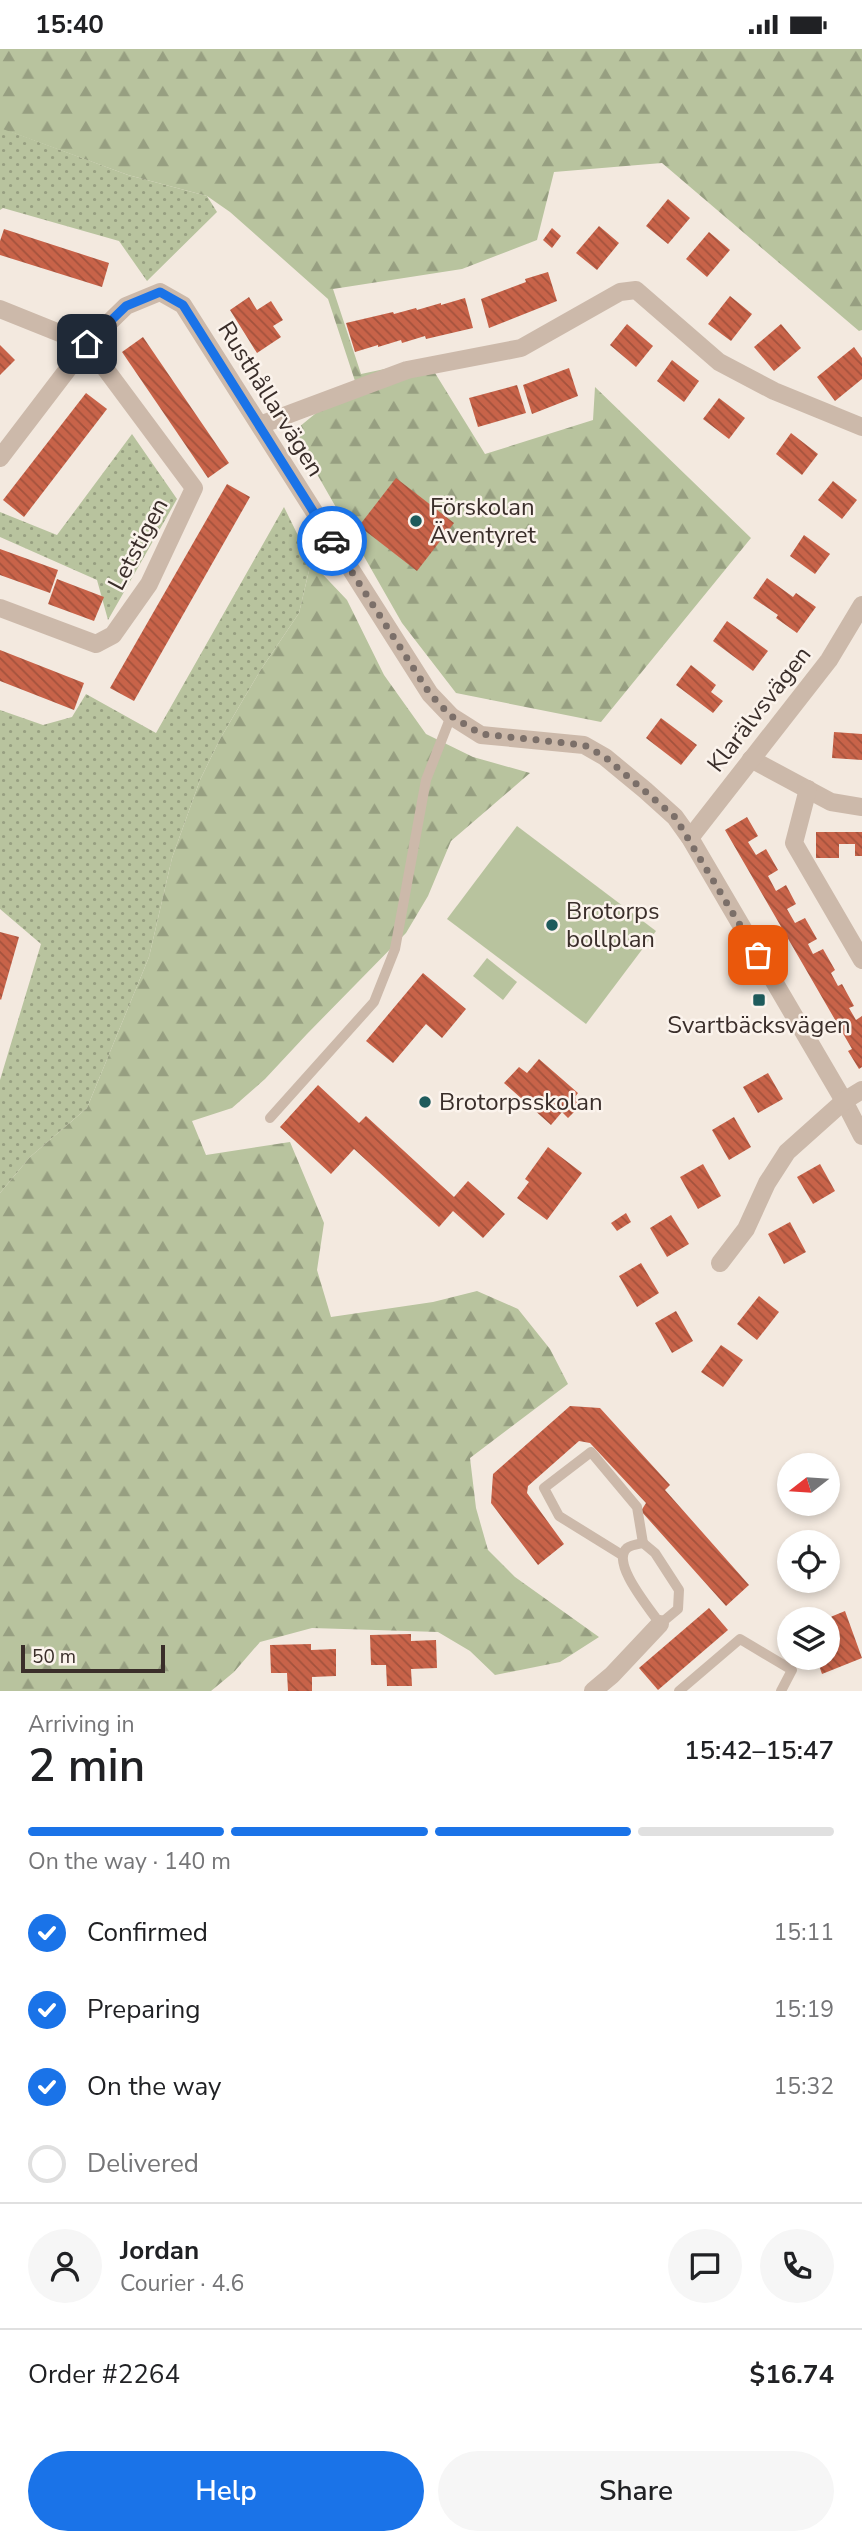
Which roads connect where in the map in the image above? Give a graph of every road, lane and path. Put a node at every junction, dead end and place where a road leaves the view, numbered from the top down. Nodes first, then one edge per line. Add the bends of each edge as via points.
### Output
1 (0, 309) edge
2 (87, 344) junction
3 (260, 425) junction
4 (862, 427) edge
5 (0, 458) edge
6 (862, 605) edge
7 (0, 608) edge
8 (451, 716) junction
9 (751, 759) junction
10 (808, 789) junction
11 (862, 807) edge
12 (690, 838) junction
13 (862, 960) edge
14 (862, 1090) edge
15 (844, 1101) junction
16 (270, 1118) dead end
17 (862, 1136) edge
18 (720, 1263) dead end
19 (643, 1543) junction
20 (622, 1555) junction
21 (660, 1624) junction
22 (593, 1691) edge
23 (679, 1691) edge
24 (781, 1691) edge

1 - 2 street
2 - 3 street, Rusthållarvägen via 126,306 160,292 183,305
2 - 5 street
2 - 7 street, Letstigen via 194,488 149,585 113,635 96,643
3 - 4 street via 407,370 521,348 620,292 636,290 719,362 774,391
3 - 8 street, Rusthållarvägen via 430,694
6 - 9 street, Klarälvsvägen via 829,660
8 - 12 street, Rusthållarvägen via 481,734 584,745 605,757 675,817
8 - 16 lane via 425,781 395,949 374,1002
9 - 10 street
9 - 12 street, Klarälvsvägen
10 - 11 street via 831,802
10 - 13 street via 794,843
12 - 15 street, Rusthållarvägen
14 - 15 street
15 - 17 street, Rusthållarvägen
15 - 18 street via 787,1151 746,1229
19 - 20 lane
19 - 20 lane via 637,1507 591,1452 544,1488 559,1516
19 - 21 lane via 679,1590 678,1609
20 - 21 lane via 623,1570
21 - 22 street
23 - 24 lane via 740,1639 792,1669

